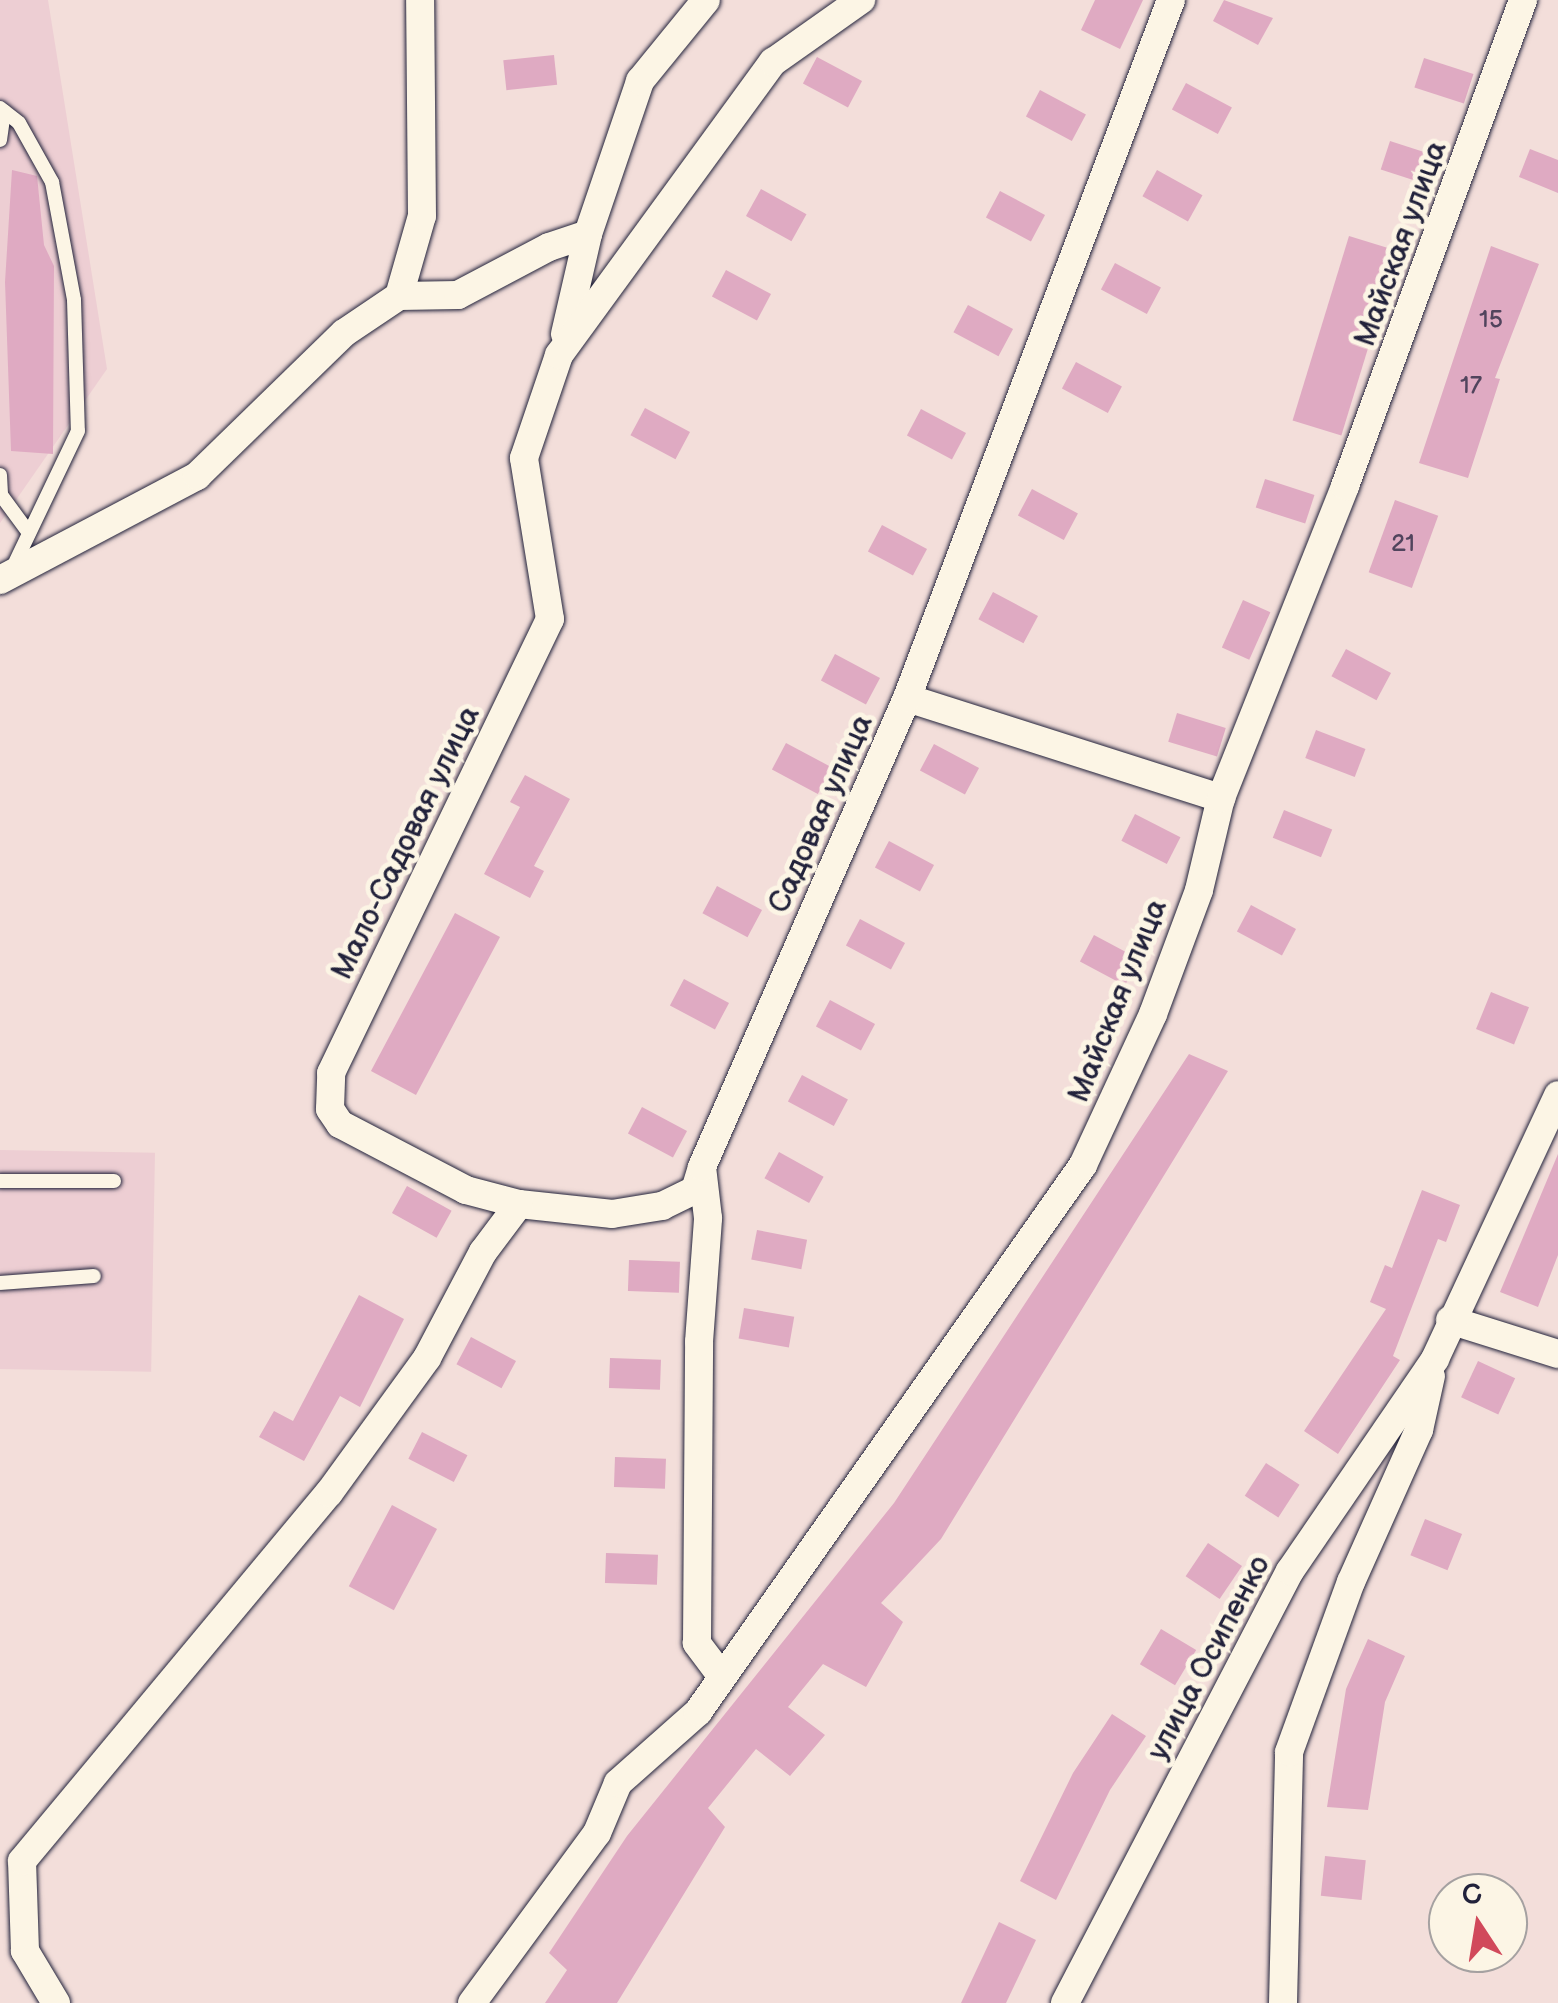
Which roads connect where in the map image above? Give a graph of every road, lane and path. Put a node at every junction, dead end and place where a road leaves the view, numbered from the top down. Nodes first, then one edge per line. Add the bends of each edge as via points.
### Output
1 (420, 0) edge
2 (706, 0) edge
3 (861, 0) edge
4 (1171, 0) edge
5 (1522, 0) edge
6 (2, 109) edge
7 (0, 140) edge
8 (588, 234) junction
9 (399, 296) junction
10 (558, 355) junction
11 (0, 475) edge
12 (29, 534) junction
13 (5, 577) edge
14 (907, 698) junction
15 (1221, 798) junction
16 (1558, 1095) edge
17 (702, 1168) junction
18 (0, 1181) edge
19 (114, 1181) dead end
20 (519, 1204) junction
21 (94, 1276) dead end
22 (0, 1283) edge
23 (1450, 1320) junction
24 (1558, 1354) edge
25 (1436, 1360) junction
26 (720, 1674) junction
27 (0, 1925) edge
28 (25, 1952) junction
29 (56, 2003) edge
30 (472, 2003) edge
31 (1065, 2003) edge
32 (1283, 2003) edge

1 - 9 street via 422,216
2 - 8 street via 640,81
3 - 10 street, Мало-Садовая улица via 772,62
4 - 14 street, Садовая улица
5 - 15 street, Майская улица via 1345,486
6 - 7 lane
6 - 12 lane via 18,123 52,182 74,300 78,430
8 - 9 street via 549,246 458,295
8 - 10 street
9 - 13 street via 344,333 197,476
10 - 20 street, Мало-Садовая улица via 524,458 550,619 331,1073 330,1109 340,1124 466,1190
11 - 12 lane via 1,495
12 - 13 lane
14 - 15 street
14 - 17 street, Садовая улица
15 - 26 street, Майская улица via 1198,890 1153,1014 1084,1164
16 - 23 street, улица Осипенко
17 - 20 street via 695,1190 662,1206 612,1214
17 - 26 street via 708,1218 699,1342 697,1643
18 - 19 lane
20 - 28 street via 330,1493 22,1861
21 - 22 lane
23 - 24 street
23 - 25 street, улица Осипенко
25 - 31 street, улица Осипенко via 1290,1572
25 - 32 street, улица Осипенко via 1419,1430 1352,1582 1290,1752
26 - 30 street, Майская улица via 698,1712 618,1783 597,1833
27 - 28 street
28 - 29 street

